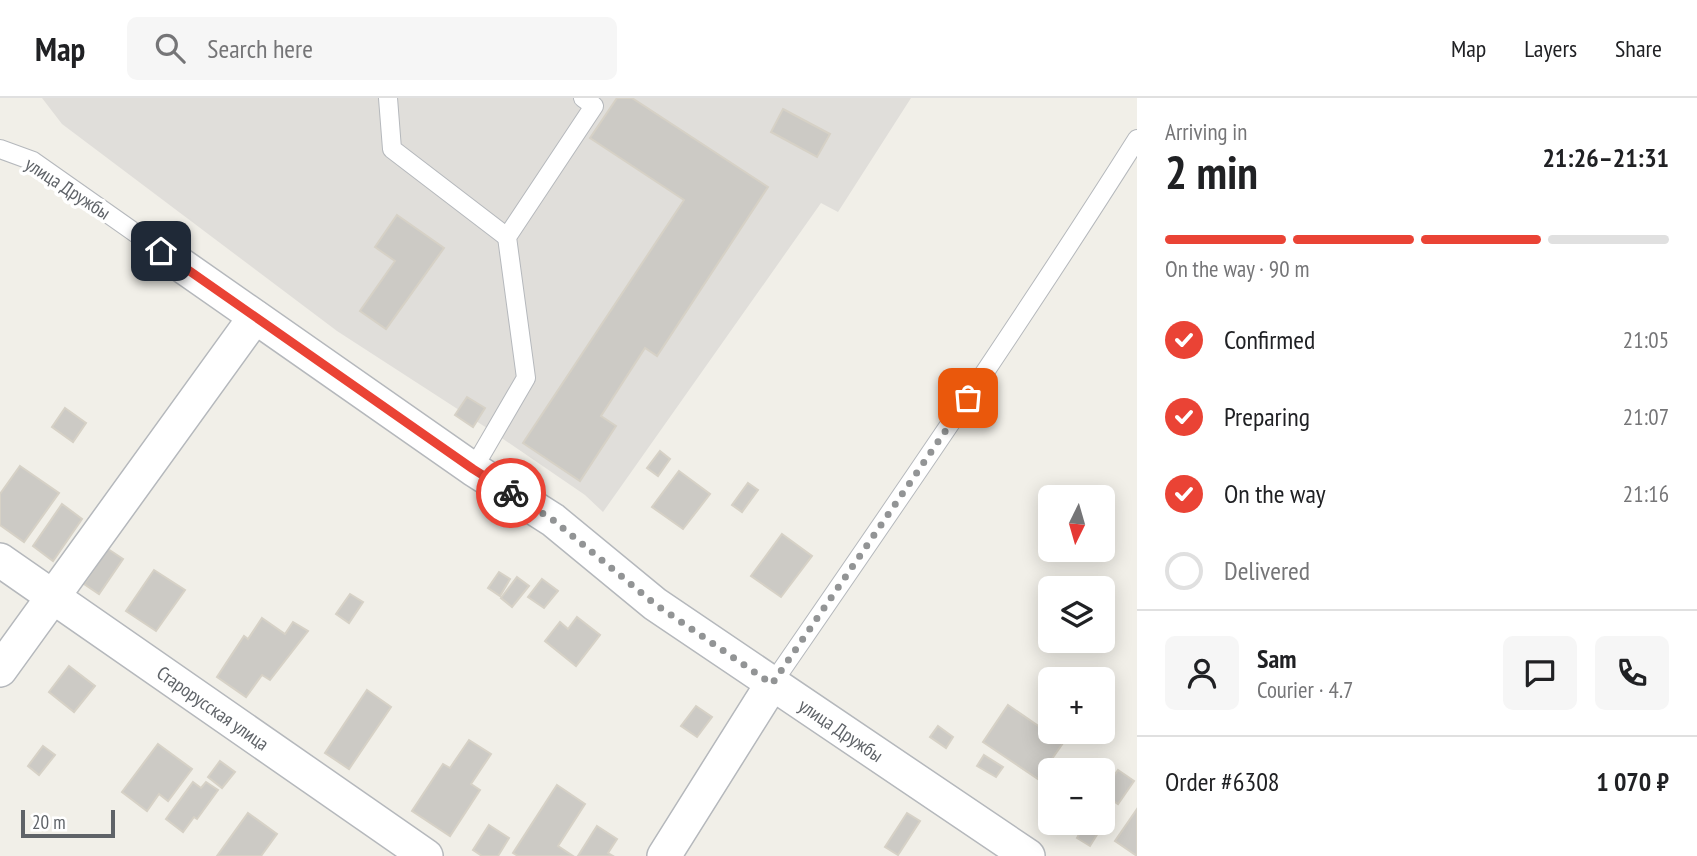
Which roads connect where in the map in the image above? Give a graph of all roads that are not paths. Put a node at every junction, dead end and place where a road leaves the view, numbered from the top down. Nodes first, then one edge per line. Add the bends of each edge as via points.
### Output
1 (388, 98) edge
2 (583, 98) edge
3 (1137, 139) edge
4 (0, 149) edge
5 (507, 237) junction
6 (161, 251) joint
7 (255, 317) junction
8 (473, 469) junction
9 (0, 560) edge
10 (54, 597) junction
11 (0, 670) edge
12 (772, 684) junction
13 (426, 856) edge
14 (664, 856) edge
15 (1028, 856) edge

1 - 5 lane via 392,149
2 - 5 lane via 594,106
3 - 12 lane
4 - 6 lane, улица Дружбы via 33,161
5 - 8 lane via 526,378
6 - 7 street, улица Дружбы
7 - 8 street, улица Дружбы
7 - 10 street
8 - 12 street, улица Дружбы via 553,520 655,604
9 - 10 street, Старорусская улица
10 - 11 street
10 - 13 street, Старорусская улица
12 - 14 street
12 - 15 street, улица Дружбы

